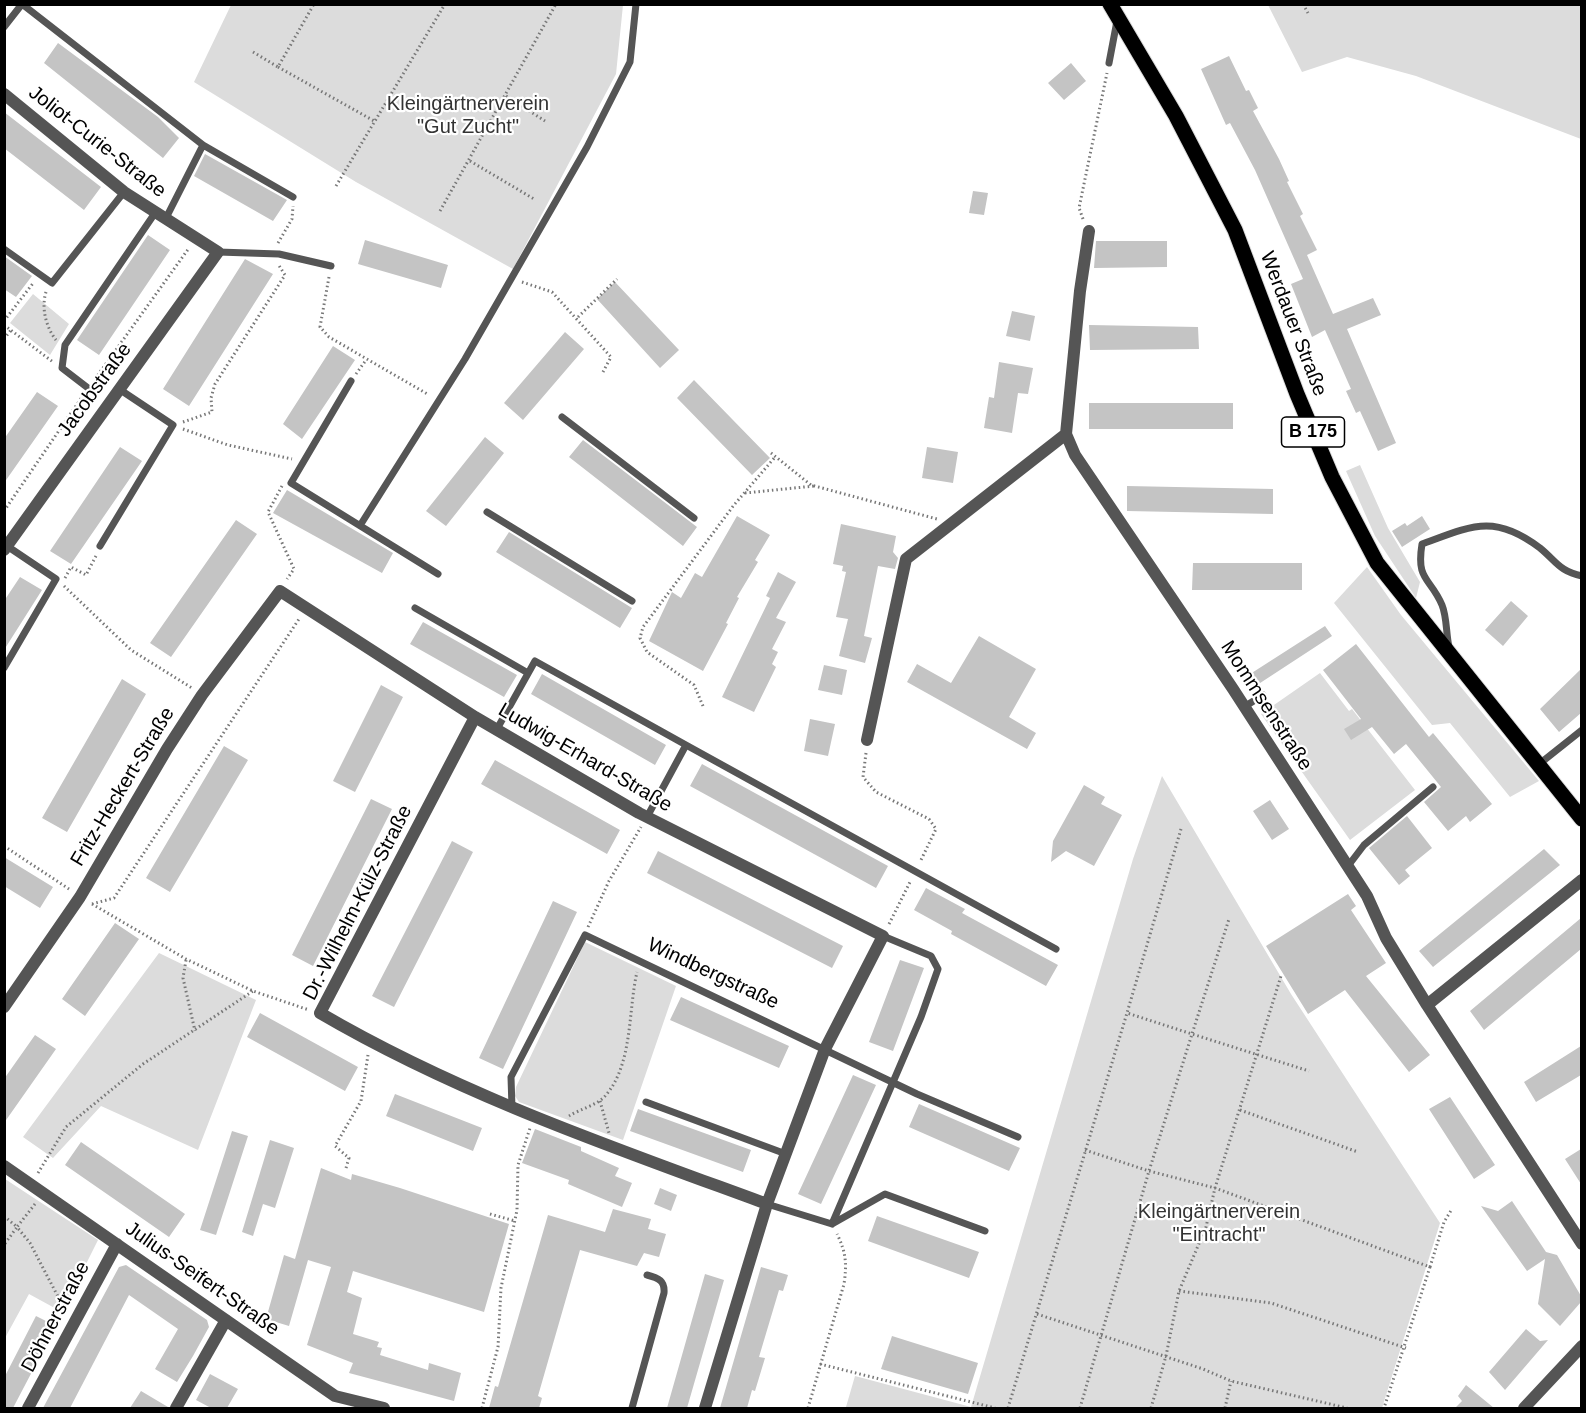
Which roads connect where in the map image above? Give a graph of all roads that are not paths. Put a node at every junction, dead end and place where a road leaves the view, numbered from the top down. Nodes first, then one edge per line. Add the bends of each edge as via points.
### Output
1 (22, 4) edge
2 (636, 4) edge
3 (1114, 11) edge
4 (4, 27) edge
5 (1109, 63) road end
6 (4, 94) edge
7 (203, 145) junction
8 (124, 192) junction
9 (293, 197) road end
10 (160, 216) junction
11 (1089, 231) road end
12 (4, 249) edge
13 (218, 252) junction
14 (331, 266) road end
15 (351, 381) road end
16 (88, 388) road end
17 (119, 389) junction
18 (562, 417) dead end
19 (1066, 434) junction
20 (487, 512) dead end
21 (694, 518) dead end
22 (361, 524) junction
23 (100, 546) road end
24 (5, 547) edge
25 (438, 574) dead end
26 (1581, 576) edge
27 (280, 591) joint
28 (632, 601) dead end
29 (415, 608) dead end
30 (1452, 658) junction
31 (4, 668) edge
32 (528, 673) junction
33 (1263, 695) dead end
34 (1244, 707) junction
35 (475, 717) junction
36 (497, 729) junction
37 (1581, 730) edge
38 (867, 740) road end
39 (686, 745) junction
40 (1538, 765) junction
41 (1433, 787) dead end
42 (647, 817) junction
43 (1581, 819) edge
44 (1348, 866) junction
45 (1581, 880) edge
46 (883, 936) junction
47 (1056, 949) dead end
48 (1427, 1005) junction
49 (4, 1007) edge
50 (825, 1049) junction
51 (894, 1083) junction
52 (646, 1102) dead end
53 (512, 1108) junction
54 (1018, 1137) dead end
55 (786, 1154) junction
56 (4, 1166) edge
57 (767, 1204) junction
58 (832, 1224) junction
59 (985, 1231) dead end
60 (117, 1244) junction
61 (1581, 1244) edge
62 (648, 1275) dead end
63 (226, 1320) junction
64 (1581, 1346) edge
65 (335, 1396) junction
66 (28, 1408) edge
67 (176, 1408) edge
68 (331, 1408) edge
69 (384, 1408) edge
70 (632, 1408) edge
71 (705, 1408) edge
72 (1524, 1408) edge

1 - 4 lane
1 - 7 lane
2 - 22 lane via 630,62 587,147 465,359
3 - 5 lane
3 - 30 main road, Werdauer Straße / B 175 via 1176,116 1235,230 1337,487 1377,563
6 - 8 street, Joliot-Curie-Straße
7 - 9 lane
7 - 10 lane, Joliot-Curie-Straße
8 - 10 street, Joliot-Curie-Straße
8 - 12 lane via 52,283
10 - 13 street, Joliot-Curie-Straße
10 - 16 lane via 84,313 65,345 62,368
11 - 19 street
13 - 14 lane via 272,253
13 - 17 street, Jacobstraße
15 - 22 lane via 291,483
17 - 23 lane via 173,425
17 - 24 street, Jacobstraße
18 - 21 lane
19 - 34 street, Mommsenstraße via 1075,455
19 - 38 street via 906,559
20 - 28 lane
22 - 25 lane
24 - 31 lane via 56,579
26 - 30 lane via 1562,571 1515,531 1484,524 1422,544 1419,564 1442,605
27 - 35 street, Ludwig-Erhard-Straße
27 - 49 street, Fritz-Heckert-Straße via 166,749 80,897
29 - 32 lane
30 - 40 main road, Werdauer Straße / B 175
32 - 36 lane
32 - 39 lane via 535,661
33 - 34 lane
34 - 44 street, Mommsenstraße
35 - 36 street, Ludwig-Erhard-Straße
35 - 53 street, Dr.-Wilhelm-Külz-Straße via 320,1013 370,1042
36 - 42 street, Ludwig-Erhard-Straße
37 - 40 lane
39 - 42 lane
39 - 47 lane
40 - 43 main road, Werdauer Straße / B 175
41 - 44 lane via 1364,845
42 - 46 street, Ludwig-Erhard-Straße
44 - 48 street, Mommsenstraße
45 - 48 street
46 - 50 street
46 - 51 lane via 931,956 938,969
48 - 61 street, Mommsenstraße
50 - 51 lane, Windbergstraße
50 - 53 lane, Windbergstraße via 585,935 511,1077
50 - 55 street
51 - 54 lane, Windbergstraße
51 - 58 lane
52 - 55 lane
53 - 57 street, Dr.-Wilhelm-Külz-Straße
55 - 57 street
56 - 60 street, Julius-Seifert-Straße
57 - 58 lane
57 - 71 street
58 - 59 lane via 885,1194
60 - 63 street, Julius-Seifert-Straße
60 - 66 street, Döhnerstraße
62 - 70 lane via 665,1285
63 - 65 street, Julius-Seifert-Straße
63 - 67 street
64 - 72 street
65 - 68 street
65 - 69 street, Julius-Seifert-Straße

